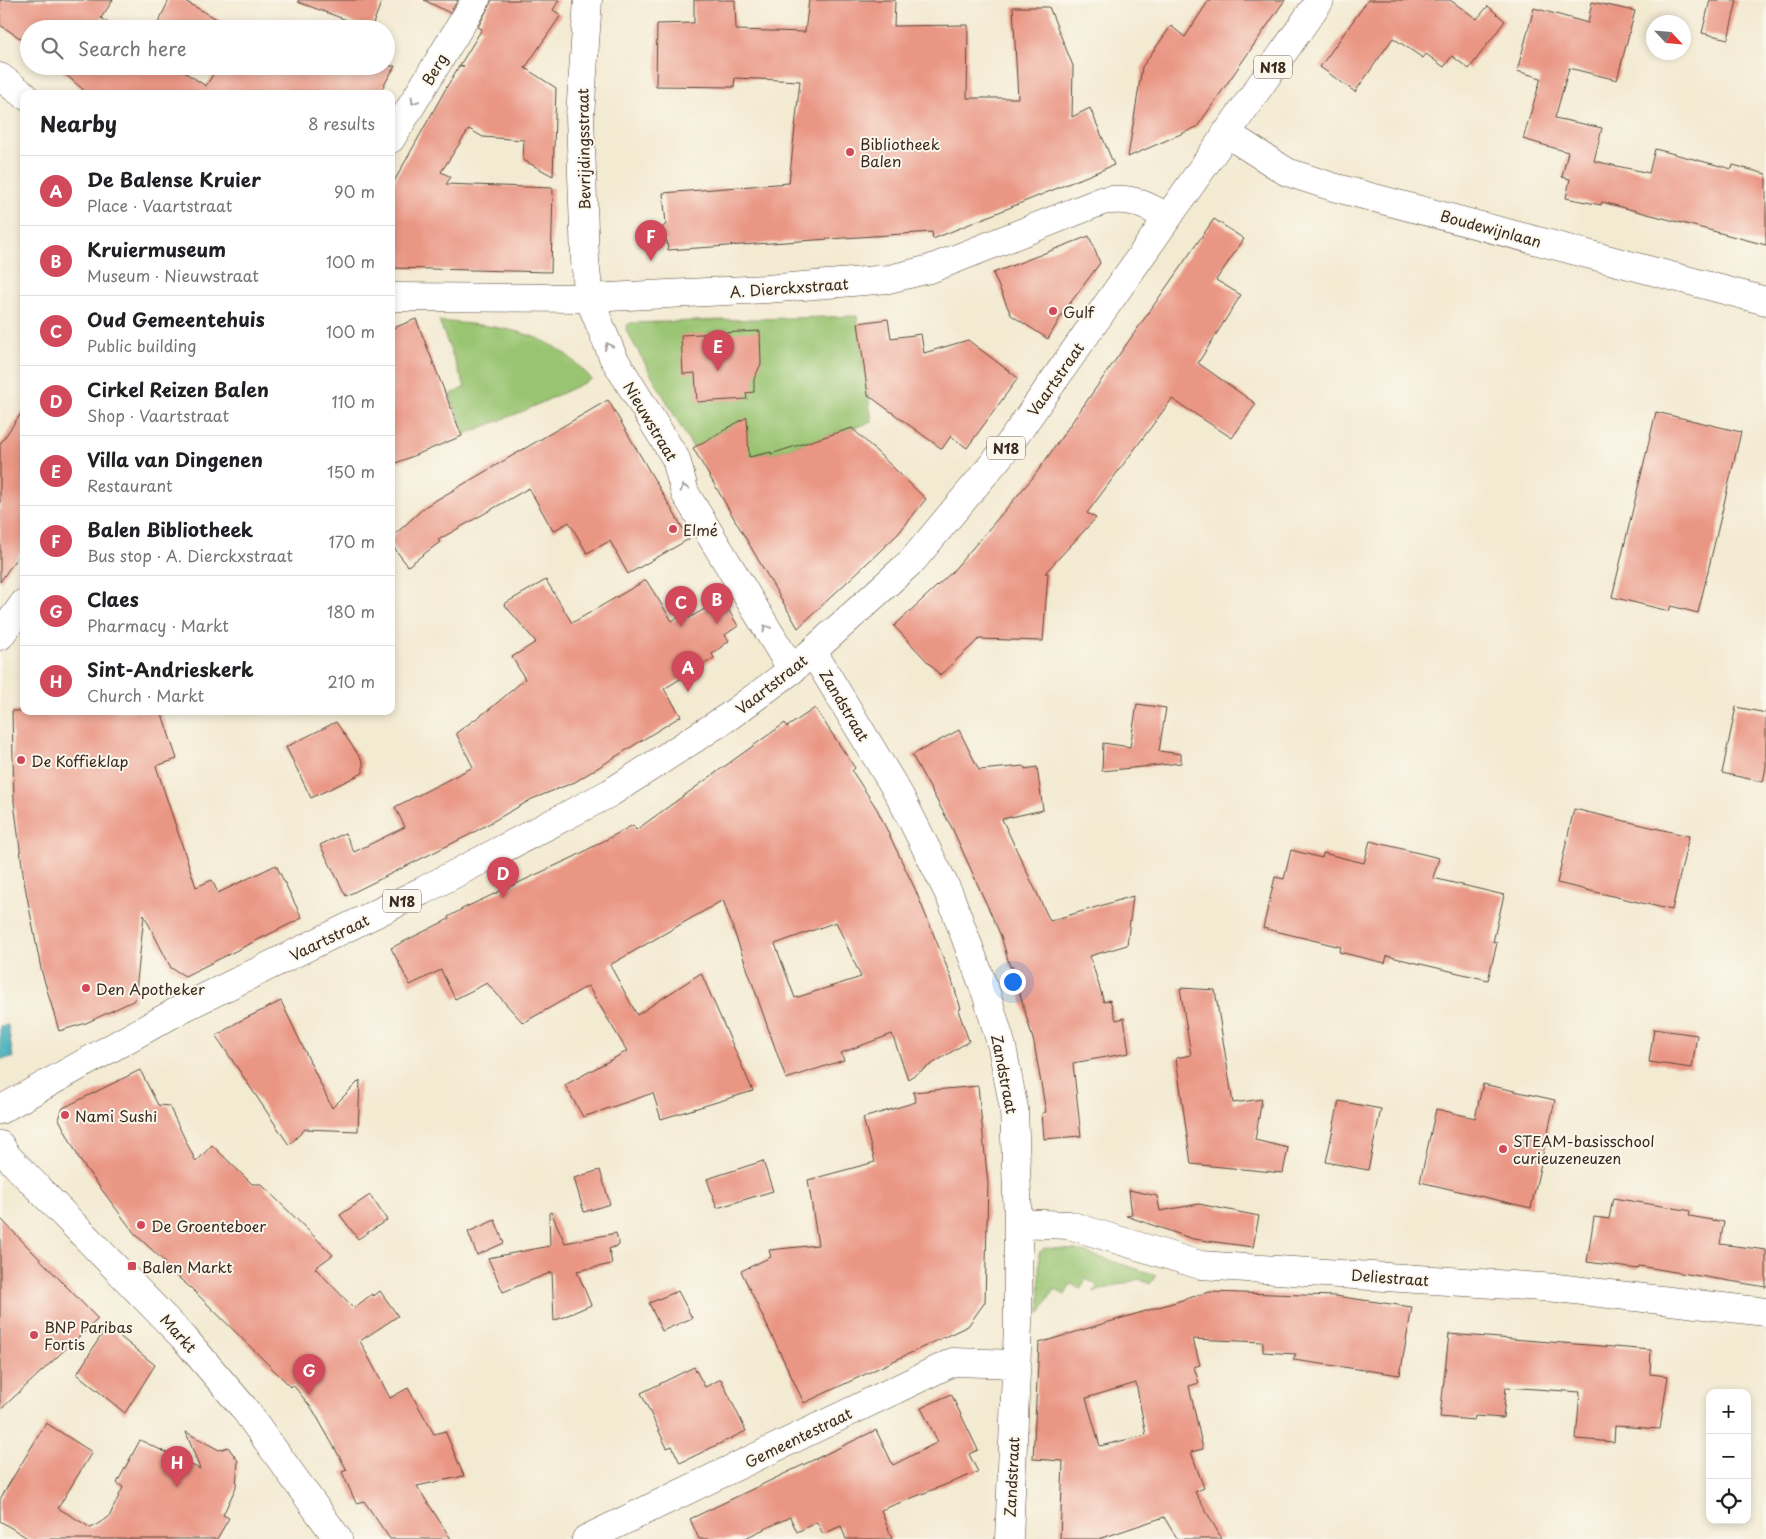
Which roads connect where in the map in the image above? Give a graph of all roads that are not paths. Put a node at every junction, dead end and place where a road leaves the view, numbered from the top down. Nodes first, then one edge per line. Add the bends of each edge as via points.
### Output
1 (476, 0) edge
2 (588, 0) edge
3 (1320, 0) edge
4 (0, 78) edge
5 (20, 92) edge
6 (395, 132) edge
7 (1226, 134) junction
8 (1168, 217) junction
9 (395, 297) edge
10 (589, 298) junction
11 (1766, 301) edge
12 (20, 608) edge
13 (0, 636) edge
14 (813, 652) junction
15 (792, 670) junction
16 (0, 1110) edge
17 (0, 1145) edge
18 (1018, 1223) junction
19 (1766, 1312) edge
20 (1017, 1364) junction
21 (338, 1539) edge
22 (586, 1539) edge
23 (1009, 1539) edge

1 -> 6 street, Berg
2 - 10 street, Bevrijdingsstraat via 580,116
3 - 7 street, Vaartstraat / N18
4 - 5 street
7 - 8 street, Vaartstraat / N18
7 - 11 street, Boudewijnlaan via 1287,172 1332,187
8 - 10 street, A. Dierckxstraat via 1125,198 1102,200 930,269 889,279
8 - 14 street, Vaartstraat / N18 via 1008,446 967,498 913,560
9 - 10 street, A. Dierckxstraat
15 -> 10 street, Nieuwstraat via 685,493 676,459 613,357
12 - 13 street
14 - 15 street, Vaartstraat / N18
14 - 18 street, Zandstraat via 904,804 950,896 987,996 1002,1047 1014,1108
15 - 16 street, Vaartstraat / N18 via 728,717 610,793 422,891 183,1008
17 - 21 street, Markt via 184,1338 243,1407
18 - 19 street, Deliestraat via 1068,1225 1200,1265 1557,1288
18 - 20 street, Zandstraat
20 - 22 street, Gemeentestraat via 953,1362
20 - 23 street, Zandstraat

